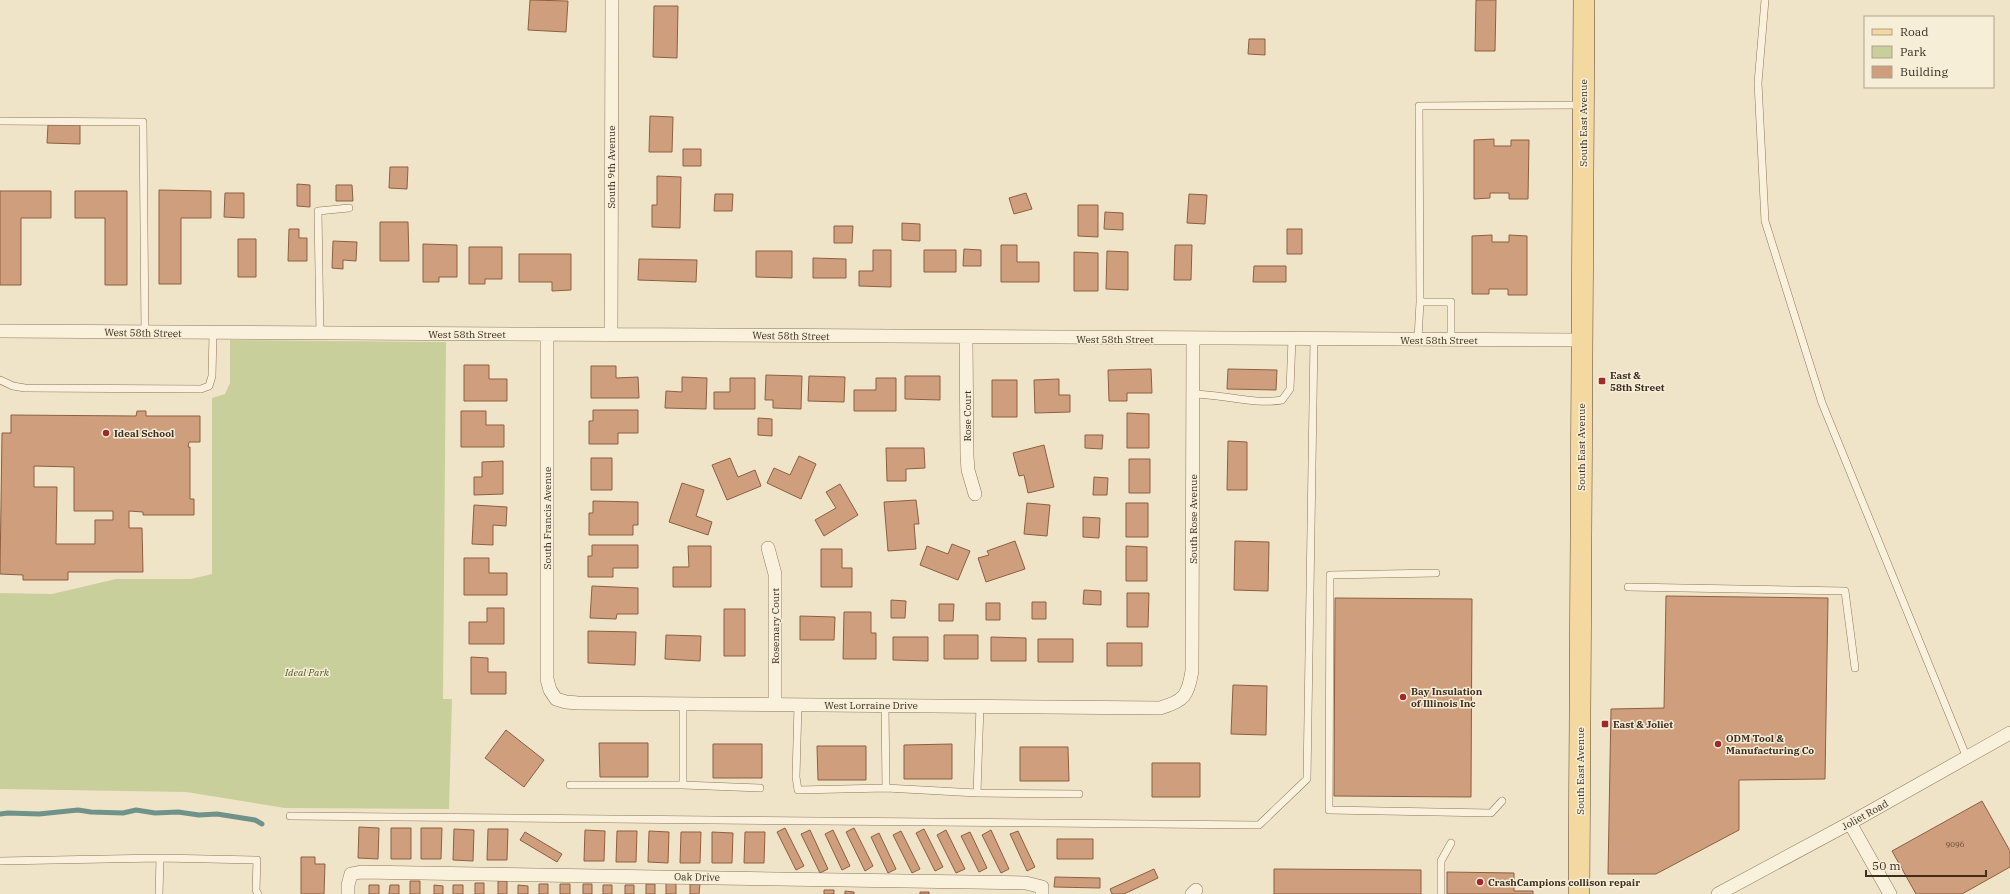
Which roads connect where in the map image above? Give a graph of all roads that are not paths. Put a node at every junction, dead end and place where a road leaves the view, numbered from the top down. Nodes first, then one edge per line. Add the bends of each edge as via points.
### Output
1 (612, 0) edge
2 (1584, 0) edge
3 (1765, 0) edge
4 (1583, 105) junction
5 (0, 121) edge
6 (349, 208) dead end
7 (1420, 302) junction
8 (0, 331) edge
9 (145, 333) junction
10 (213, 333) junction
11 (320, 334) junction
12 (611, 334) junction
13 (547, 335) junction
14 (966, 338) junction
15 (1193, 339) junction
16 (1292, 339) junction
17 (1314, 339) junction
18 (1418, 340) junction
19 (1451, 340) junction
20 (1582, 340) junction
21 (0, 380) edge
22 (1193, 394) junction
23 (975, 494) dead end
24 (768, 548) dead end
25 (1436, 573) dead end
26 (1628, 587) dead end
27 (1855, 668) dead end
28 (1184, 698) joint
29 (556, 699) joint
30 (683, 704) junction
31 (775, 705) junction
32 (798, 705) junction
33 (886, 706) junction
34 (980, 706) junction
35 (2010, 733) edge
36 (1967, 758) junction
37 (570, 785) dead end
38 (683, 785) junction
39 (760, 788) dead end
40 (886, 788) junction
41 (978, 792) junction
42 (1079, 794) dead end
43 (1502, 801) dead end
44 (290, 816) dead end
45 (1850, 823) junction
46 (1451, 843) dead end
47 (160, 858) junction
48 (0, 861) edge
49 (1042, 890) edge
50 (159, 894) edge
51 (258, 894) edge
52 (348, 894) edge
53 (1441, 894) edge
54 (1579, 894) edge
55 (1718, 894) edge
56 (1890, 894) edge

1 - 12 street, South 9th Avenue
2 - 4 main road, South East Avenue
3 - 36 lane via 1758,82 1765,221 1822,403
4 - 7 lane via 1418,106
4 - 20 main road, South East Avenue
5 - 9 lane via 144,122
6 - 11 lane via 318,211
7 - 18 lane
7 - 19 lane via 1451,302
8 - 9 street, West 58th Street
9 - 10 street, West 58th Street
10 - 11 street, West 58th Street
10 - 21 lane via 212,376 209,386 201,389 25,388
11 - 13 street, West 58th Street
12 - 13 street, West 58th Street
12 - 14 street, West 58th Street
13 - 29 street, South Francis Avenue via 547,679
14 - 15 street, West 58th Street
14 - 23 street, Rose Court via 967,456
15 - 16 street, West 58th Street
15 - 22 street, South Rose Avenue
16 - 17 street, West 58th Street
16 - 22 lane via 1290,389 1282,400
17 - 18 street, West 58th Street
17 - 44 lane via 1307,780 1259,825
18 - 19 street, West 58th Street
19 - 20 street, West 58th Street
20 - 54 main road, South East Avenue
22 - 28 street, South Rose Avenue via 1192,671 1190,685
24 - 31 street, Rosemary Court via 774,574
25 - 43 lane via 1330,575 1329,810 1491,813
26 - 27 lane via 1845,591
28 - 34 street, West Lorraine Drive via 1160,708
29 - 30 street, West Lorraine Drive via 578,703
30 - 31 street, West Lorraine Drive
30 - 38 lane
31 - 32 street, West Lorraine Drive
32 - 33 street, West Lorraine Drive
32 - 40 lane via 798,790
33 - 34 street, West Lorraine Drive
33 - 40 lane
34 - 41 lane
35 - 36 street, Joliet Road
36 - 45 street, Joliet Road
37 - 38 lane
38 - 39 lane
40 - 41 lane
41 - 42 lane
45 - 55 street, Joliet Road
45 - 56 street
46 - 53 lane via 1441,861
47 - 48 lane
47 - 50 lane
47 - 51 lane via 257,860
49 - 52 street, Oak Drive via 1026,882 361,872 351,874

